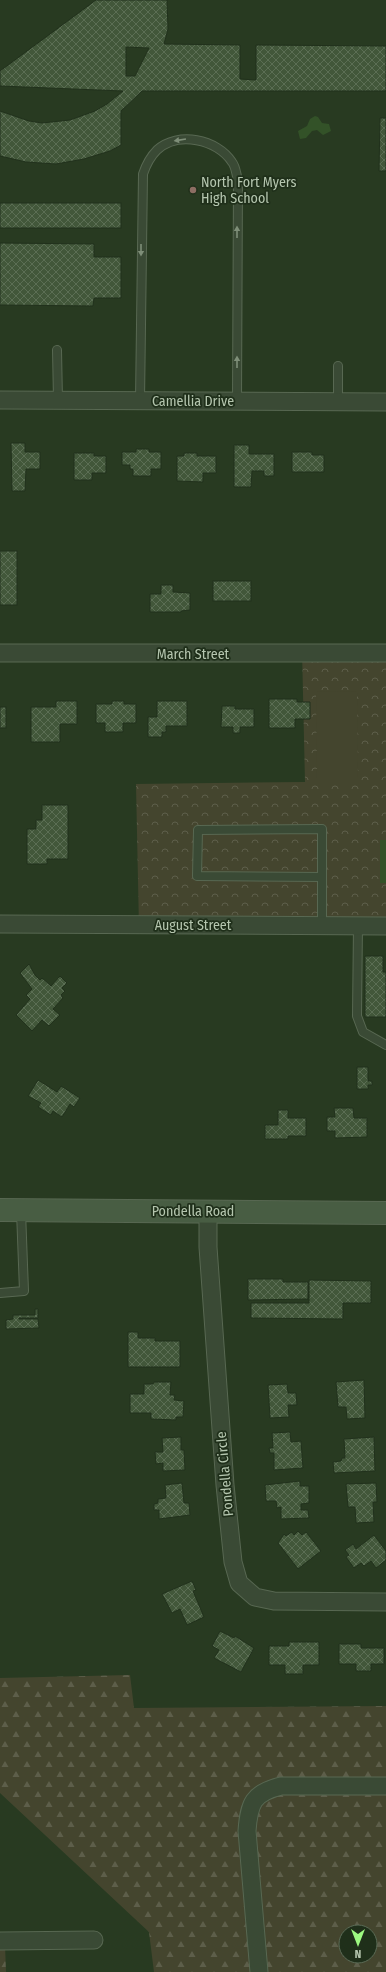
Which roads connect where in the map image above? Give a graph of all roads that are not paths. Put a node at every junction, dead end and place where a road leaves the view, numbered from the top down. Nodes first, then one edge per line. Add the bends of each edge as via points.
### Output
1 (57, 350) dead end
2 (338, 366) dead end
3 (0, 400) edge
4 (58, 400) junction
5 (140, 401) junction
6 (237, 401) junction
7 (338, 402) junction
8 (386, 402) edge
9 (0, 653) edge
10 (386, 653) edge
11 (322, 877) junction
12 (0, 924) edge
13 (322, 926) junction
14 (358, 926) junction
15 (386, 926) edge
16 (386, 1045) edge
17 (0, 1210) edge
18 (21, 1210) junction
19 (208, 1212) junction
20 (386, 1213) edge
21 (0, 1293) edge
22 (386, 1602) edge
23 (386, 1786) edge
24 (94, 1940) dead end
25 (0, 1941) edge
26 (259, 1972) edge

1 - 4 lane
2 - 7 lane
3 - 4 street, Camellia Drive
4 - 5 street, Camellia Drive
5 - 6 street, Camellia Drive
6 -> 5 lane via 238,180 232,162 225,154 206,143 186,139 175,140 158,149 146,164 143,174
6 - 7 street, Camellia Drive
7 - 8 street, Camellia Drive
9 - 10 street, March Street
11 - 11 lane via 322,830 198,830 197,876
11 - 13 lane
12 - 13 street, August Street
13 - 14 street, August Street
14 - 15 street, August Street
14 - 16 lane via 357,1016 363,1032
17 - 18 main road, Pondella Road
18 - 19 main road, Pondella Road
18 - 21 lane via 24,1292
19 - 20 main road, Pondella Road
19 - 22 street, Pondella Circle via 208,1247 225,1485 233,1562 239,1583 255,1597 274,1602
23 - 26 street via 281,1786 264,1790 252,1803 247,1831
24 - 25 street

